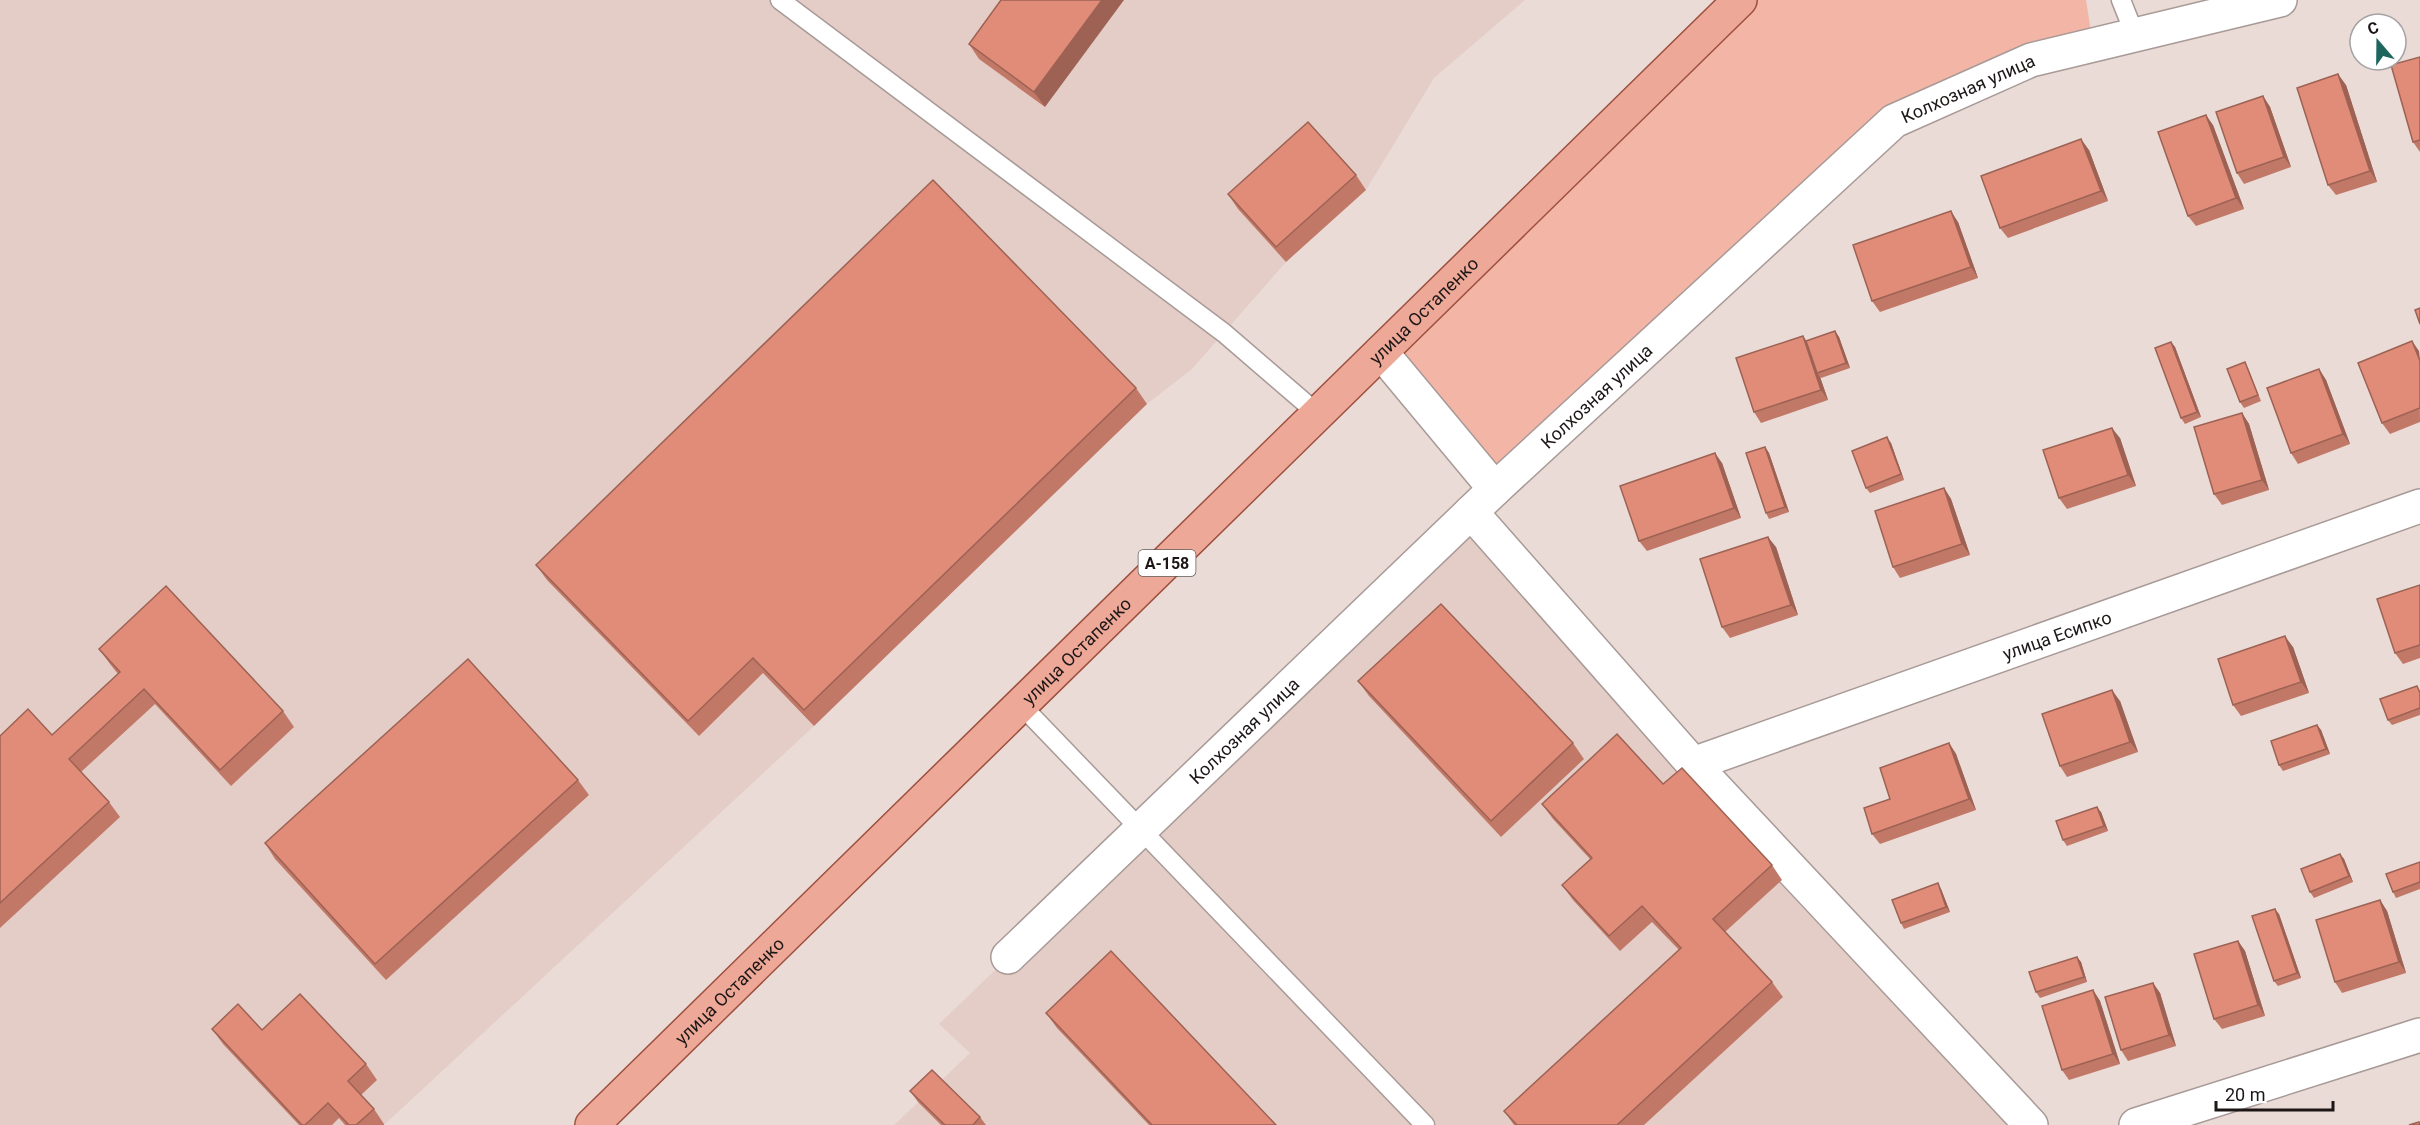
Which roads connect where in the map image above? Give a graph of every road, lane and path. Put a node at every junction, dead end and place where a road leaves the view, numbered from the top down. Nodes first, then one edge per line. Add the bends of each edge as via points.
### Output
1 (780, 0) edge
2 (1740, 0) edge
3 (2121, 0) edge
4 (2280, 0) edge
5 (2135, 35) junction
6 (1381, 352) junction
7 (1318, 414) junction
8 (1495, 489) junction
9 (2420, 506) edge
10 (1471, 512) junction
11 (1021, 705) junction
12 (1693, 764) junction
13 (1140, 831) junction
14 (1008, 957) dead end
15 (2420, 1035) edge
16 (592, 1125) edge
17 (1425, 1125) edge
18 (2031, 1125) edge
19 (2136, 1125) edge

1 - 7 lane via 1224,333
2 - 6 main road, улица Остапенко / А-158
3 - 5 lane
4 - 5 street, Колхозная улица
5 - 8 street, Колхозная улица via 2031,60 1894,121
6 - 7 main road, улица Остапенко / А-158
6 - 8 street
7 - 11 main road, улица Остапенко / А-158
8 - 10 street, Колхозная улица
9 - 12 street, улица Есипко
10 - 12 street
10 - 13 street, Колхозная улица
11 - 13 lane
11 - 16 main road, улица Остапенко / А-158
12 - 18 street
13 - 14 street, Колхозная улица
13 - 17 lane
15 - 19 street

